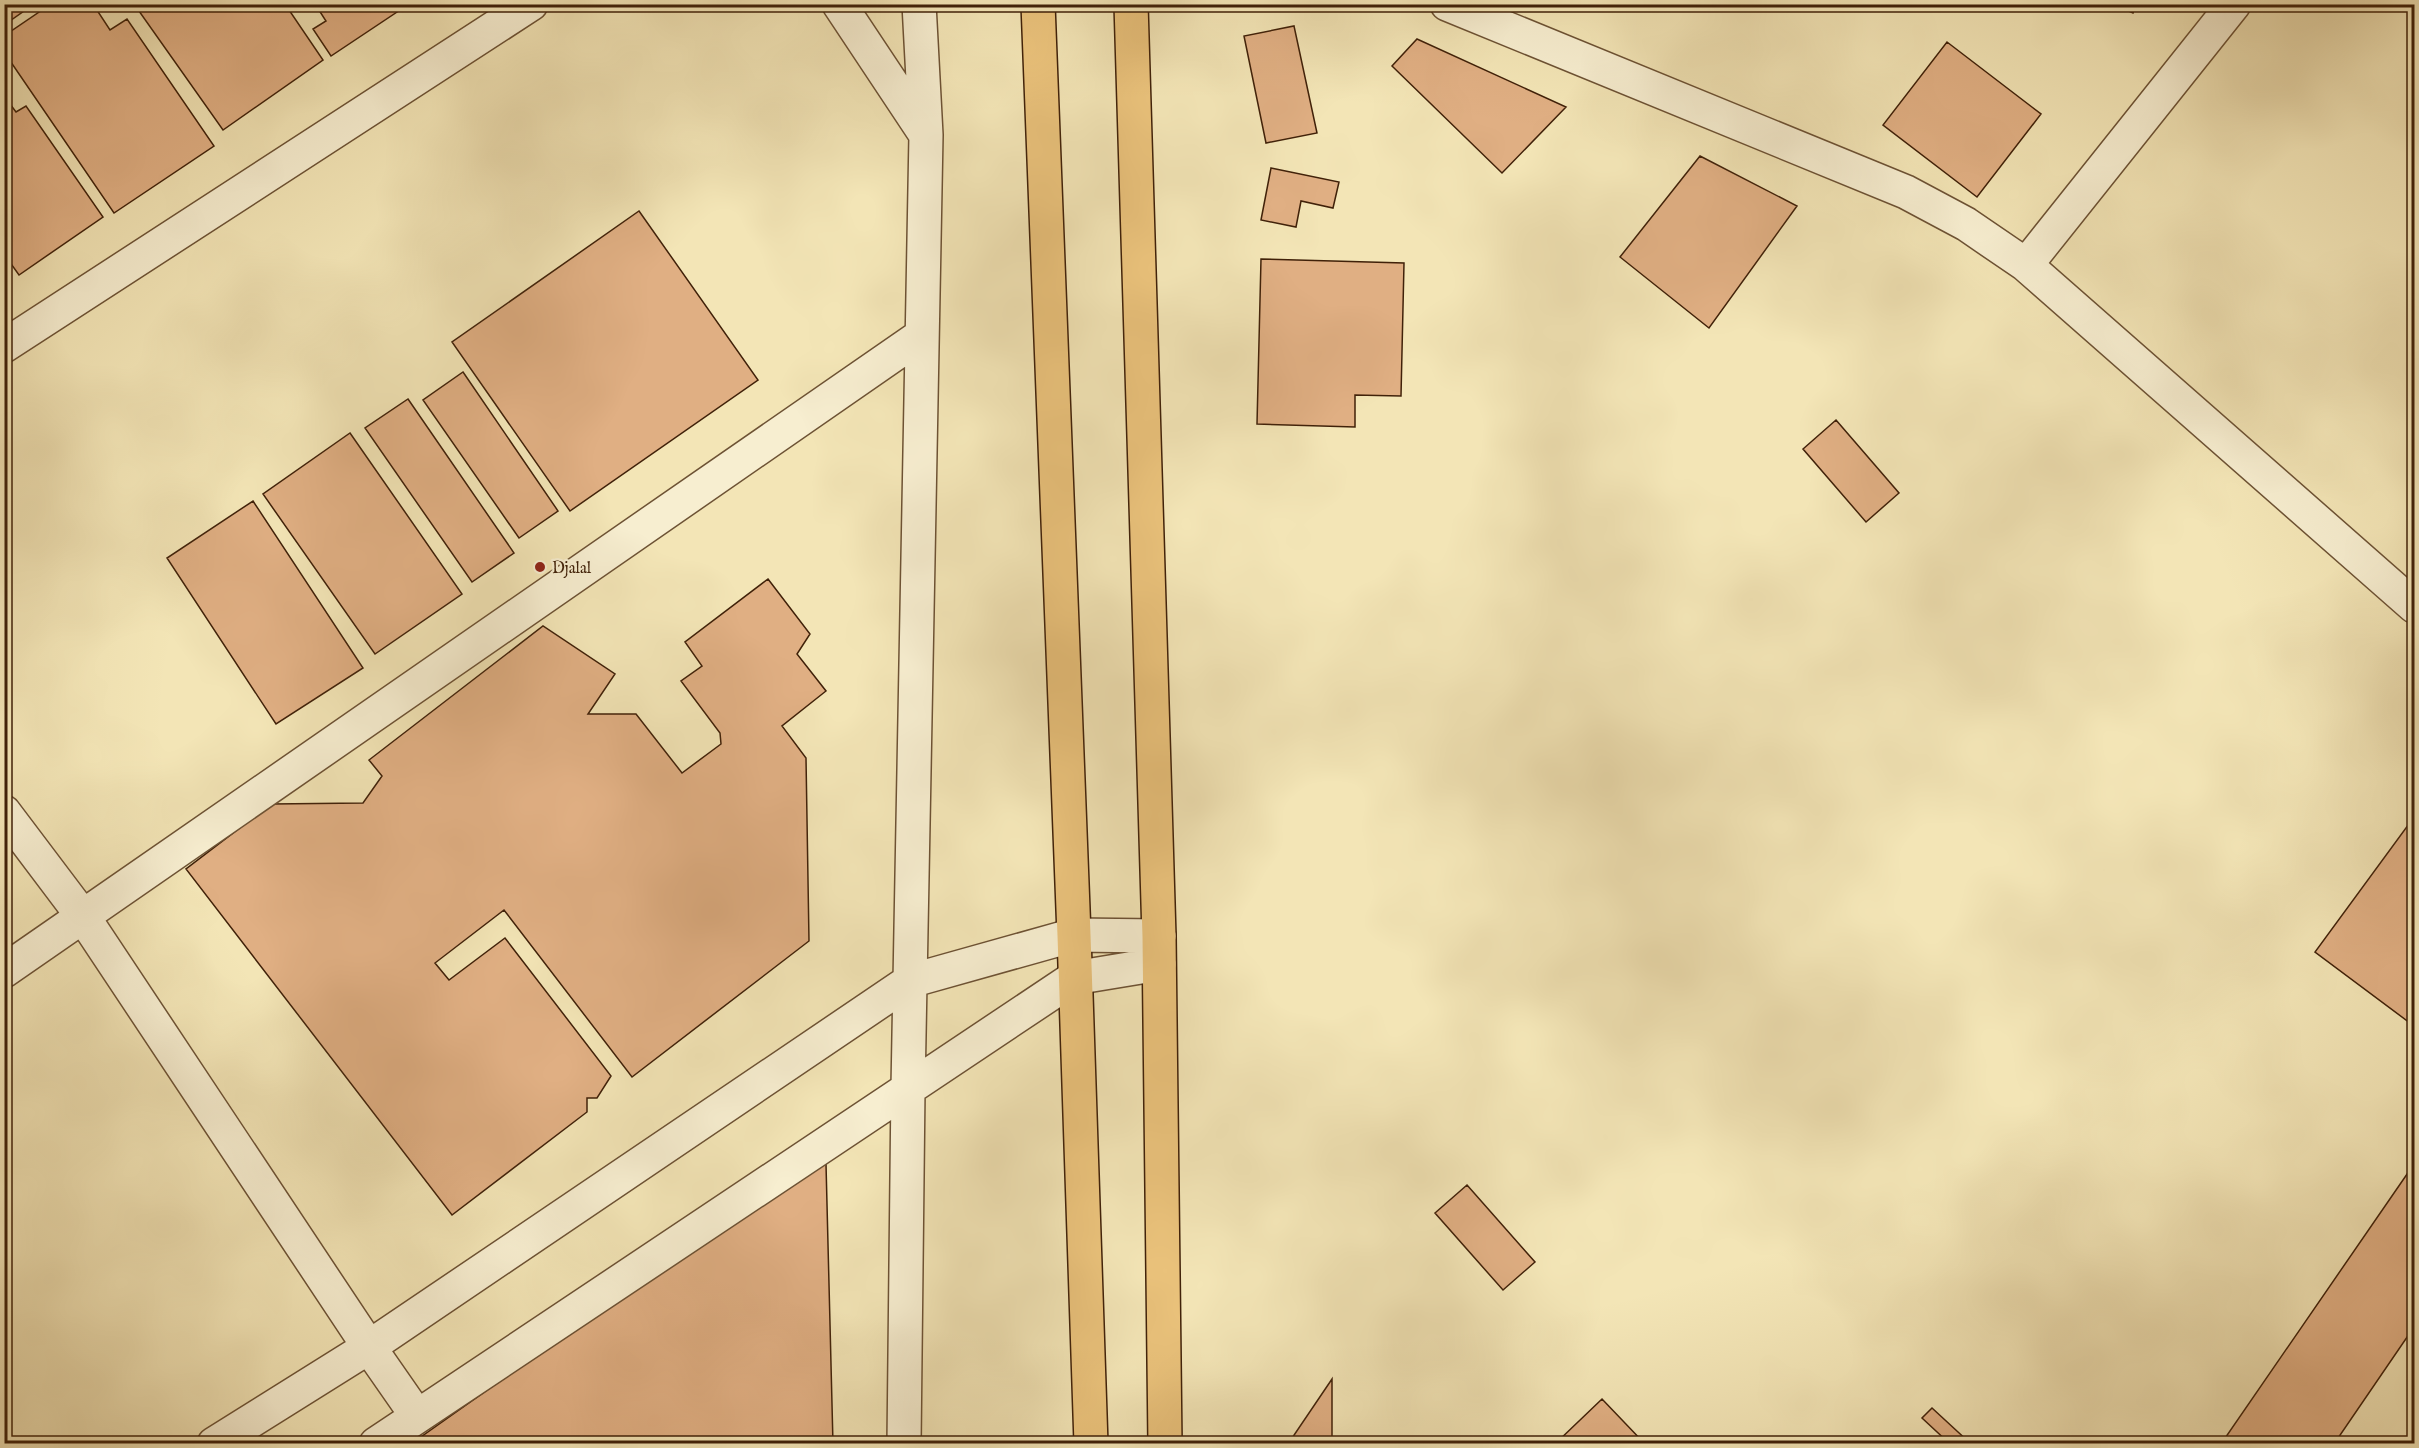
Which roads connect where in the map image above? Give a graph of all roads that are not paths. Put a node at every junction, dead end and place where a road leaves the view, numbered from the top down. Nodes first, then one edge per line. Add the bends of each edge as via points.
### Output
1 (531, 4) edge
2 (839, 4) edge
3 (919, 4) edge
4 (1038, 4) edge
5 (1131, 4) edge
6 (1447, 4) edge
7 (2234, 4) edge
8 (926, 135) junction
9 (2026, 266) junction
10 (922, 335) junction
11 (4, 346) edge
12 (2415, 606) edge
13 (4, 812) edge
14 (84, 918) junction
15 (1074, 934) junction
16 (1159, 950) junction
17 (4, 971) edge
18 (1074, 978) junction
19 (910, 981) junction
20 (908, 1088) junction
21 (369, 1347) junction
22 (417, 1416) junction
23 (214, 1443) edge
24 (376, 1443) edge
25 (904, 1443) edge
26 (1090, 1443) edge
27 (1165, 1443) edge

1 - 11 street
2 - 8 street
3 - 8 street
4 - 15 highway
5 - 16 highway
6 - 9 street via 1906,192 1966,224
7 - 9 street
8 - 10 street
9 - 12 street
10 - 14 street
10 - 19 street
13 - 14 street
14 - 17 street
14 - 21 street
15 - 16 street
15 - 18 highway
15 - 19 street
16 - 18 street
16 - 27 highway
18 - 20 street
18 - 26 highway
19 - 20 street
19 - 21 street
20 - 22 street
20 - 25 street
21 - 22 street
21 - 23 street
22 - 24 street

